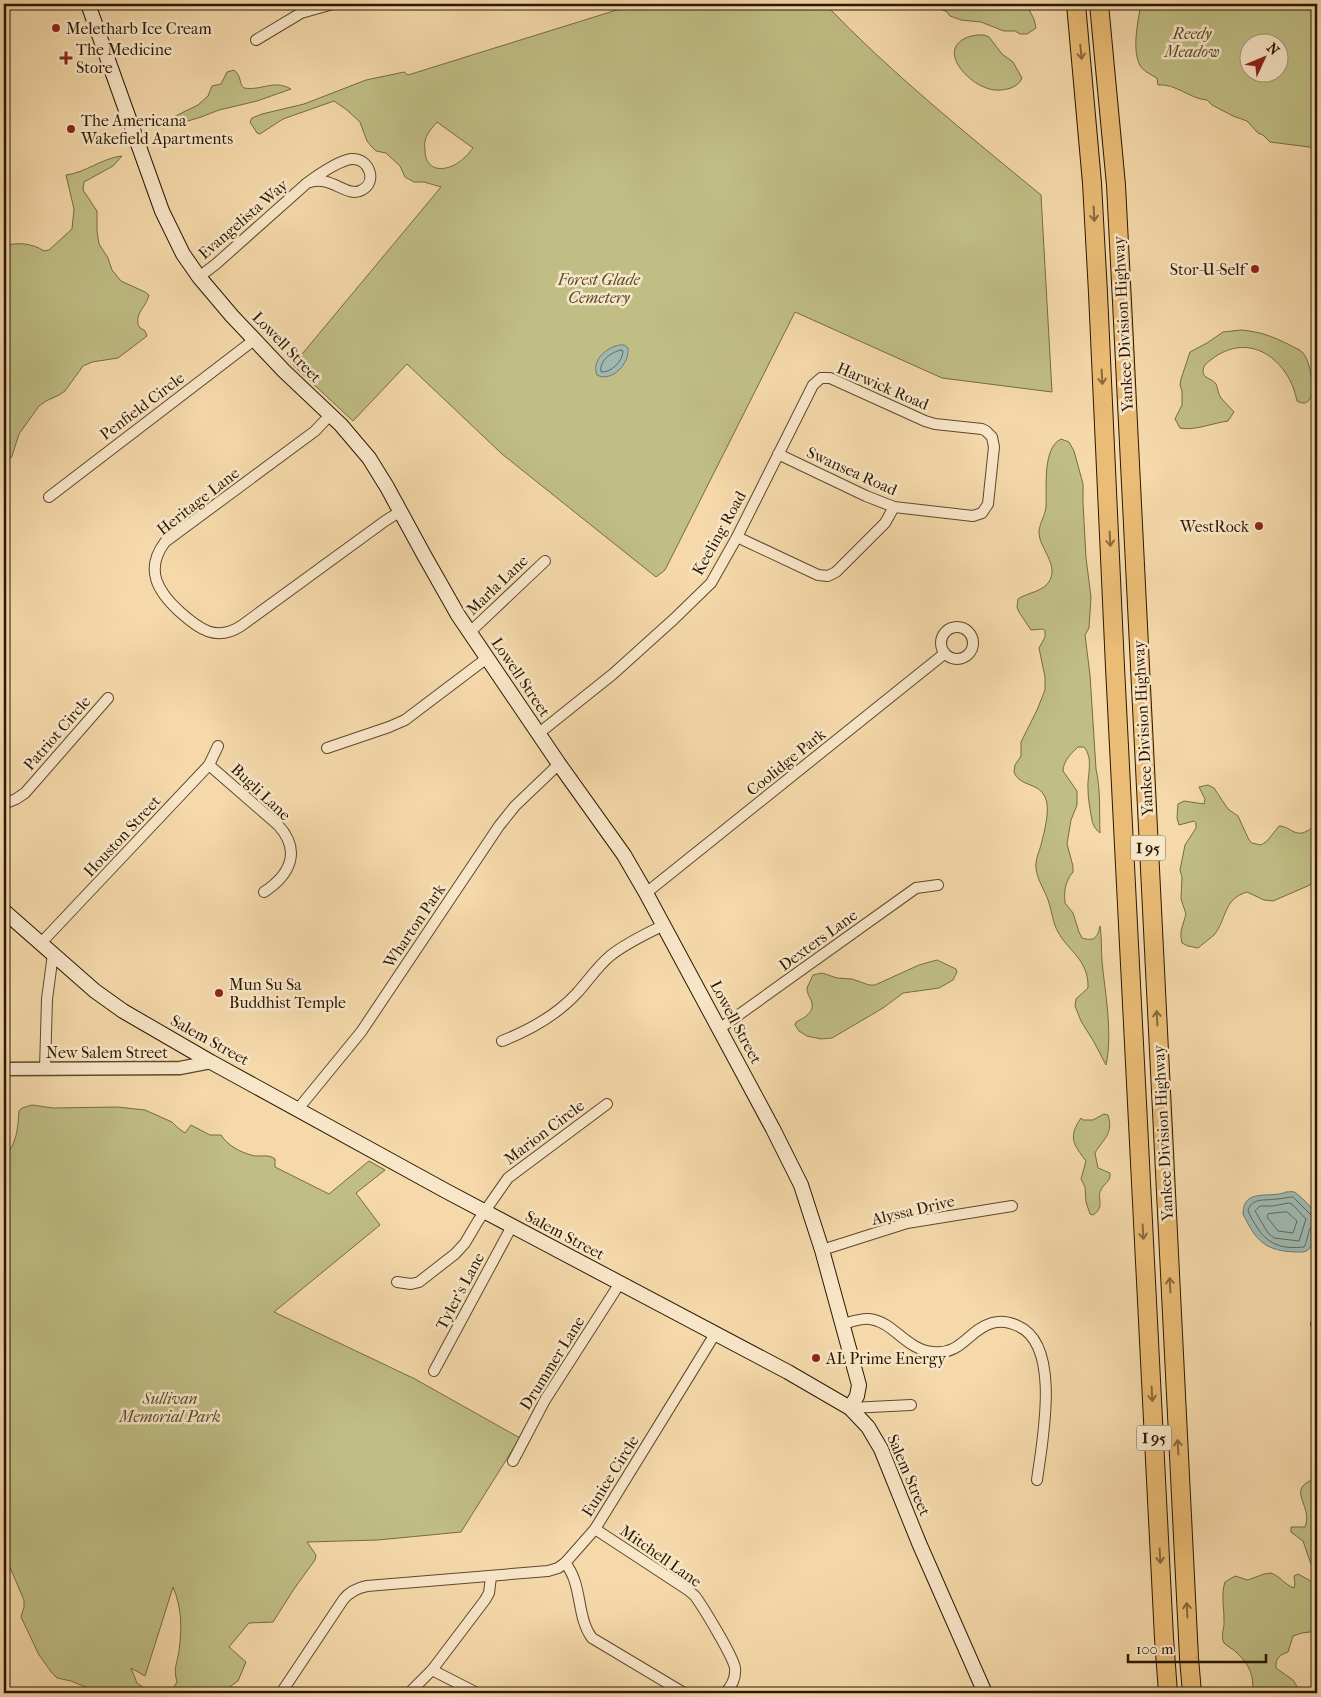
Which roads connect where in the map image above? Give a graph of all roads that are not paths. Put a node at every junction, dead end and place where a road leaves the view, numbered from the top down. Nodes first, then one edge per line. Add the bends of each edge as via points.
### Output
1 (88, 4) edge
2 (333, 4) edge
3 (1076, 4) edge
4 (1099, 4) edge
5 (256, 40) dead end
6 (307, 183) junction
7 (199, 277) junction
8 (254, 340) junction
9 (821, 378) joint
10 (330, 415) junction
11 (990, 434) joint
12 (778, 454) junction
13 (49, 497) dead end
14 (894, 508) junction
15 (401, 512) junction
16 (737, 538) junction
17 (545, 561) dead end
18 (470, 632) junction
19 (944, 654) dead end
20 (487, 658) junction
21 (108, 698) dead end
22 (538, 734) junction
23 (218, 746) dead end
24 (327, 748) dead end
25 (210, 764) junction
26 (559, 764) junction
27 (4, 804) edge
28 (938, 885) dead end
29 (264, 892) dead end
30 (646, 893) junction
31 (4, 911) edge
32 (664, 925) junction
33 (41, 943) junction
34 (54, 954) junction
35 (719, 1029) junction
36 (502, 1041) dead end
37 (180, 1044) junction
38 (211, 1062) junction
39 (186, 1067) junction
40 (4, 1069) edge
41 (46, 1069) junction
42 (607, 1104) dead end
43 (298, 1109) junction
44 (1012, 1206) dead end
45 (485, 1212) junction
46 (512, 1226) junction
47 (822, 1250) junction
48 (397, 1282) dead end
49 (620, 1284) junction
50 (843, 1324) junction
51 (715, 1334) junction
52 (434, 1371) dead end
53 (911, 1405) dead end
54 (850, 1408) junction
55 (513, 1461) dead end
56 (1037, 1480) dead end
57 (595, 1529) junction
58 (565, 1564) junction
59 (491, 1577) junction
60 (432, 1670) junction
61 (280, 1693) edge
62 (409, 1693) edge
63 (477, 1693) edge
64 (684, 1693) edge
65 (726, 1693) edge
66 (985, 1693) edge
67 (1168, 1693) edge
68 (1192, 1693) edge

1 - 7 main road, Lowell Street via 162,212 175,241
2 - 5 street via 301,13
3 -> 67 highway, Yankee Division Highway / I 95 via 1098,293
68 -> 4 highway, Yankee Division Highway / I 95 via 1122,292 1116,185
6 - 6 street, Evangelista Way via 324,180 349,192 357,192 368,185 370,173 363,162 351,159
6 - 7 street, Evangelista Way
7 - 8 main road, Lowell Street
8 - 10 main road, Lowell Street
8 - 13 street, Penfield Circle
9 - 11 street, Harwick Road via 830,378 925,421 982,429
9 - 12 street, Keeling Road via 813,385
10 - 15 main road, Lowell Street via 356,441
10 - 15 street, Heritage Lane via 315,431 165,542 155,568 163,595 200,628 212,633 229,632
11 - 14 street, Swansea Road via 994,444 990,492 987,507 982,513 970,516
12 - 14 street, Swansea Road
12 - 16 street, Keeling Road
14 - 16 street via 884,524 836,572 828,576 818,575
15 - 18 main road, Lowell Street
16 - 22 street, Keeling Road via 708,587 613,674
17 - 18 street, Marla Lane
18 - 20 main road, Lowell Street
19 - 30 street, Coolidge Park
20 - 22 main road, Lowell Street
20 - 24 street via 405,720
21 - 27 street, Patriot Circle via 27,791
22 - 26 main road, Lowell Street
23 - 25 street, Houston Street
25 - 29 street, Bugli Lane via 278,825 287,837 288,867 280,880
25 - 33 street, Houston Street
26 - 30 main road, Lowell Street via 617,844
26 - 43 street, Wharton Park via 499,826 370,1020
28 - 35 street, Dexters Lane via 916,888
30 - 32 main road, Lowell Street
31 - 33 main road, Salem Street
32 - 35 main road, Lowell Street
32 - 36 street via 609,957 556,1013
33 - 34 main road, Salem Street
34 - 37 main road, Salem Street via 114,1005
34 - 41 street via 47,999
35 - 47 main road, Lowell Street via 790,1161
37 - 38 main road, Salem Street
37 - 39 street via 185,1052
38 - 39 street, New Salem Street
38 - 43 main road, Salem Street
39 - 41 street, New Salem Street
40 - 41 street, New Salem Street
42 - 45 street, Marion Circle via 508,1178
43 - 45 main road, Salem Street
44 - 47 street, Alyssa Drive via 907,1223
45 - 46 main road, Salem Street
45 - 48 street, Marion Circle via 455,1254 418,1282
46 - 49 main road, Salem Street
46 - 52 street, Tyler's Lane
47 - 50 main road, Lowell Street
49 - 51 main road, Salem Street
49 - 55 street, Drummer Lane via 545,1400
50 - 54 main road, Lowell Street via 859,1385
50 - 56 street via 862,1319 875,1320 910,1344 931,1352 956,1348 991,1323 1004,1322 1025,1330 1040,1348 1045,1372 1045,1412
51 - 54 main road, Salem Street
51 - 57 street, Eunice Circle
53 - 54 street
54 - 66 main road, Salem Street via 868,1427 881,1449
57 - 58 street, Eunice Circle
57 - 65 street, Mitchell Lane via 695,1596 734,1662 734,1678
58 - 59 street via 548,1571
58 - 64 street via 573,1574 586,1627 592,1638
59 - 60 street via 486,1598
59 - 61 street via 367,1586 354,1590 343,1600
60 - 62 street
60 - 63 street

